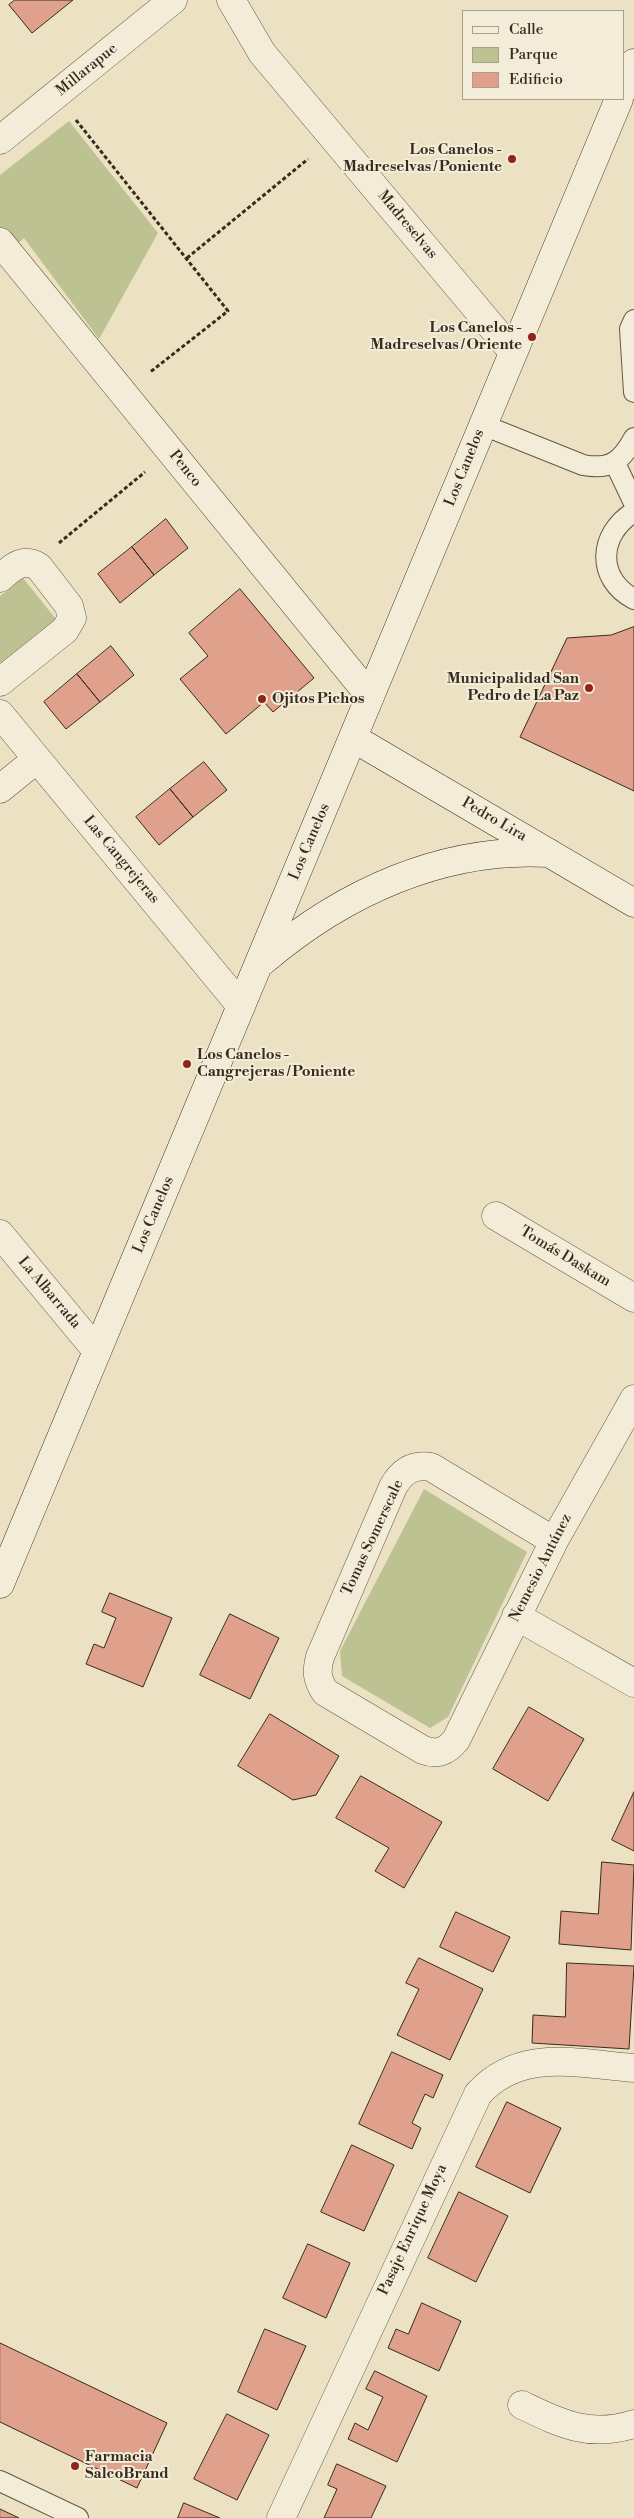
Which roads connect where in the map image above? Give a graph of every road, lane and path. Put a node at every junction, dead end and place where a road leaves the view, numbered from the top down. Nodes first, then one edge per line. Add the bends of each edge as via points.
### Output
1 (173, 0) edge
2 (231, 0) edge
3 (634, 63) edge
4 (624, 88) edge
5 (56, 95) junction
6 (619, 100) edge
7 (333, 138) junction
8 (0, 140) edge
9 (0, 242) edge
10 (187, 258) junction
11 (634, 320) edge
12 (513, 352) junction
13 (634, 392) edge
14 (123, 393) junction
15 (483, 424) junction
16 (634, 438) edge
17 (170, 451) junction
18 (615, 463) junction
19 (634, 503) edge
20 (634, 512) edge
21 (33, 564) junction
22 (0, 578) edge
23 (634, 599) edge
24 (0, 682) edge
25 (370, 696) junction
26 (0, 714) edge
27 (353, 738) junction
28 (37, 759) junction
29 (0, 789) edge
30 (551, 853) junction
31 (634, 904) edge
32 (258, 965) junction
33 (241, 1006) junction
34 (496, 1216) dead end
35 (0, 1234) edge
36 (634, 1298) edge
37 (97, 1351) junction
38 (634, 1399) edge
39 (554, 1541) junction
40 (0, 1584) edge
41 (516, 1616) junction
42 (634, 1683) edge
43 (456, 1740) joint
44 (634, 2068) edge
45 (522, 2405) dead end
46 (634, 2424) edge
47 (0, 2481) edge
48 (78, 2518) edge
49 (281, 2518) edge

1 - 5 street, Millarapue
2 - 7 street, Madreselvas via 262,53
3 - 4 street
5 - 8 street, Millarapue
5 - 10 path
6 - 12 street, Los Canelos
7 - 10 path
7 - 12 street, Madreselvas
9 - 14 street, Penco
10 - 14 path via 228,311
11 - 13 lane via 630,329
12 - 15 street, Los Canelos
14 - 17 street, Penco
15 - 18 lane via 583,465 599,468
15 - 25 street, Los Canelos
16 - 18 lane
17 - 21 path
17 - 25 street, Penco
18 - 19 lane
20 - 23 lane via 612,532 607,556 612,580 623,593
21 - 22 street via 20,563
21 - 24 street via 39,567 68,606 72,618 65,630
25 - 27 street, Los Canelos
26 - 28 street, Las Cangrejeras
27 - 30 street, Pedro Lira
27 - 32 street, Los Canelos
28 - 29 street
28 - 33 street, Las Cangrejeras
30 - 31 street, Pedro Lira
30 - 32 street via 482,855 409,873 328,911
32 - 33 street, Los Canelos
33 - 37 street, Los Canelos
34 - 36 street, Tomás Daskam
35 - 37 street, La Albarrada
37 - 40 street, Los Canelos
38 - 39 street, Nemesio Antúnez
39 - 41 street, Nemesio Antúnez
39 - 43 street, Tomas Somerscale via 431,1467 407,1470 393,1487 320,1658 318,1681 325,1692 423,1750 440,1752
41 - 42 street
41 - 43 street, Nemesio Antúnez
44 - 49 street, Pasaje Enrique Moya via 538,2061 503,2072 478,2094
45 - 46 street via 578,2429 615,2429
47 - 48 lane

